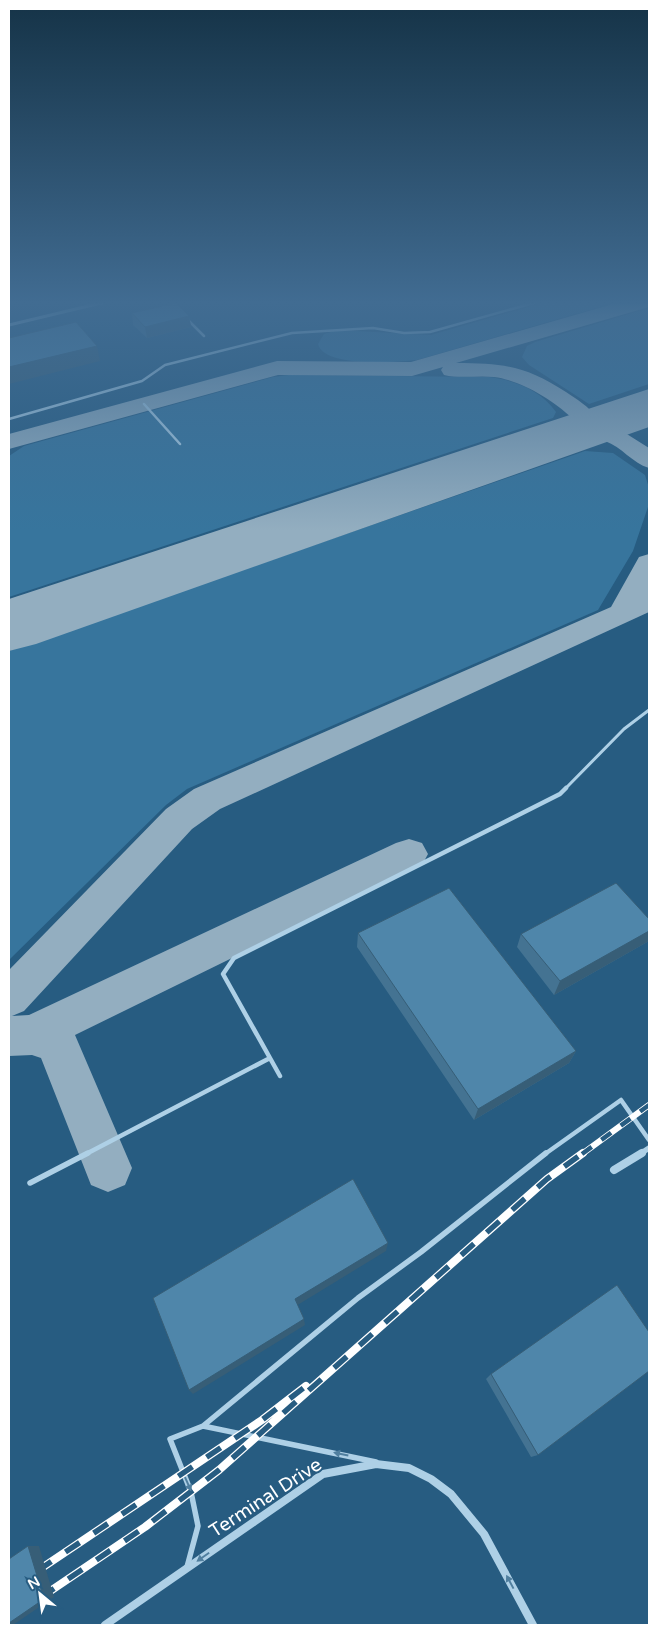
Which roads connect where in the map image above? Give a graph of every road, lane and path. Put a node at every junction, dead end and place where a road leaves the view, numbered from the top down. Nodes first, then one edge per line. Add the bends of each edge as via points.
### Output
1 (145, 378) edge
2 (144, 404) dead end
3 (9, 418) edge
4 (180, 444) dead end
5 (649, 710) edge
6 (270, 1058) junction
7 (280, 1076) dead end
8 (649, 1140) edge
9 (649, 1148) edge
10 (614, 1170) dead end
11 (30, 1184) dead end
12 (203, 1426) junction
13 (388, 1464) junction
14 (186, 1569) junction
15 (105, 1625) edge
16 (533, 1625) edge

1 - 3 lane
2 - 4 lane
5 - 6 lane via 637,717 560,794 234,958 223,974
6 - 7 lane
6 - 11 lane
8 - 12 lane via 621,1100 566,1136 358,1298
9 - 10 street
13 -> 12 lane
12 -> 14 lane via 170,1439 192,1492 198,1526
13 -> 14 street, Terminal Drive via 356,1465 322,1474
16 -> 13 street, Terminal Drive via 481,1530 458,1499 437,1482 409,1468
14 - 15 street, Terminal Drive

